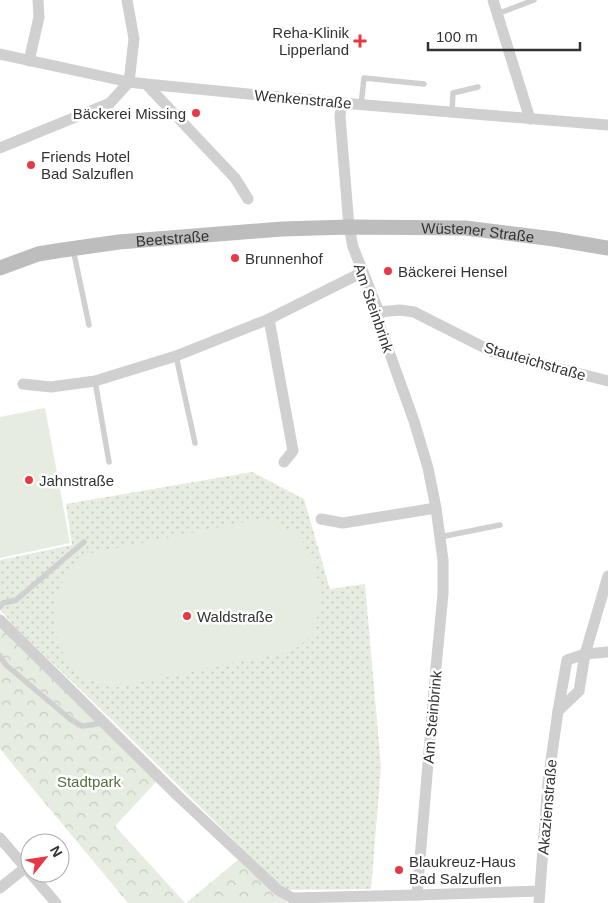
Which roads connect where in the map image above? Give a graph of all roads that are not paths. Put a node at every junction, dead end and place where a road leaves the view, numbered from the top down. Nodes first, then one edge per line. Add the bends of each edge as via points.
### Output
1 (38, 0) edge
2 (127, 0) edge
3 (493, 0) edge
4 (534, 0) edge
5 (498, 14) junction
6 (0, 54) edge
7 (29, 61) junction
8 (129, 82) junction
9 (146, 84) junction
10 (424, 84) dead end
11 (478, 87) dead end
12 (342, 103) junction
13 (361, 105) junction
14 (452, 112) junction
15 (530, 119) junction
16 (608, 125) edge
17 (0, 148) edge
18 (248, 199) dead end
19 (349, 227) junction
20 (73, 248) junction
21 (608, 248) edge
22 (0, 268) edge
23 (363, 272) junction
24 (379, 312) junction
25 (269, 319) junction
26 (89, 325) dead end
27 (176, 356) junction
28 (95, 381) junction
29 (608, 381) edge
30 (23, 384) dead end
31 (195, 443) dead end
32 (110, 462) dead end
33 (284, 462) dead end
34 (436, 508) junction
35 (321, 519) dead end
36 (500, 525) dead end
37 (440, 537) junction
38 (84, 542) dead end
39 (608, 576) edge
40 (0, 607) edge
41 (0, 620) edge
42 (608, 652) edge
43 (584, 654) junction
44 (0, 656) edge
45 (558, 711) junction
46 (100, 719) junction
47 (0, 838) edge
48 (20, 862) edge
49 (20, 872) edge
50 (38, 883) edge
51 (0, 888) edge
52 (540, 891) junction
53 (417, 895) junction
54 (297, 901) edge
55 (56, 903) edge
56 (539, 903) edge

1 - 7 street via 40,17
2 - 8 street via 134,39
3 - 5 street
4 - 5 lane
5 - 15 street
6 - 7 street, Wenkenstraße
7 - 8 street, Wenkenstraße
8 - 9 street, Wenkenstraße
8 - 17 street via 110,103
9 - 12 street, Wenkenstraße
9 - 18 street via 235,178
10 - 13 lane via 364,78
11 - 14 lane via 453,93
12 - 13 street, Wenkenstraße
12 - 19 street, Am Steinbrink via 340,116
13 - 14 street, Wenkenstraße
14 - 15 street, Wenkenstraße
15 - 16 street, Wenkenstraße
19 - 20 main road, Beetstraße via 282,229
19 - 21 main road, Wüstener Straße via 465,228
19 - 23 street, Am Steinbrink
20 - 22 main road, Beetstraße via 38,254
20 - 26 lane
23 - 24 street, Am Steinbrink
23 - 25 street
24 - 29 street, Stauteichstraße via 414,312 493,352
24 - 34 street, Am Steinbrink via 382,332 428,468
25 - 27 street
25 - 33 street via 293,451
27 - 28 street
27 - 31 lane
28 - 30 street via 50,387
28 - 32 lane
34 - 35 street via 343,523
34 - 37 street, Am Steinbrink
36 - 37 lane
37 - 53 street, Am Steinbrink via 443,594
38 - 40 lane via 16,600
39 - 43 street
41 - 46 street
42 - 43 street
43 - 45 street via 579,691
43 - 45 street, Akazienstraße via 567,660
44 - 46 lane via 6,665 70,719 82,726 97,724
45 - 52 street, Akazienstraße via 548,782
46 - 54 street via 278,890
47 - 48 street
49 - 51 street
50 - 55 street
52 - 53 street
52 - 56 street, Akazienstraße
53 - 54 street

